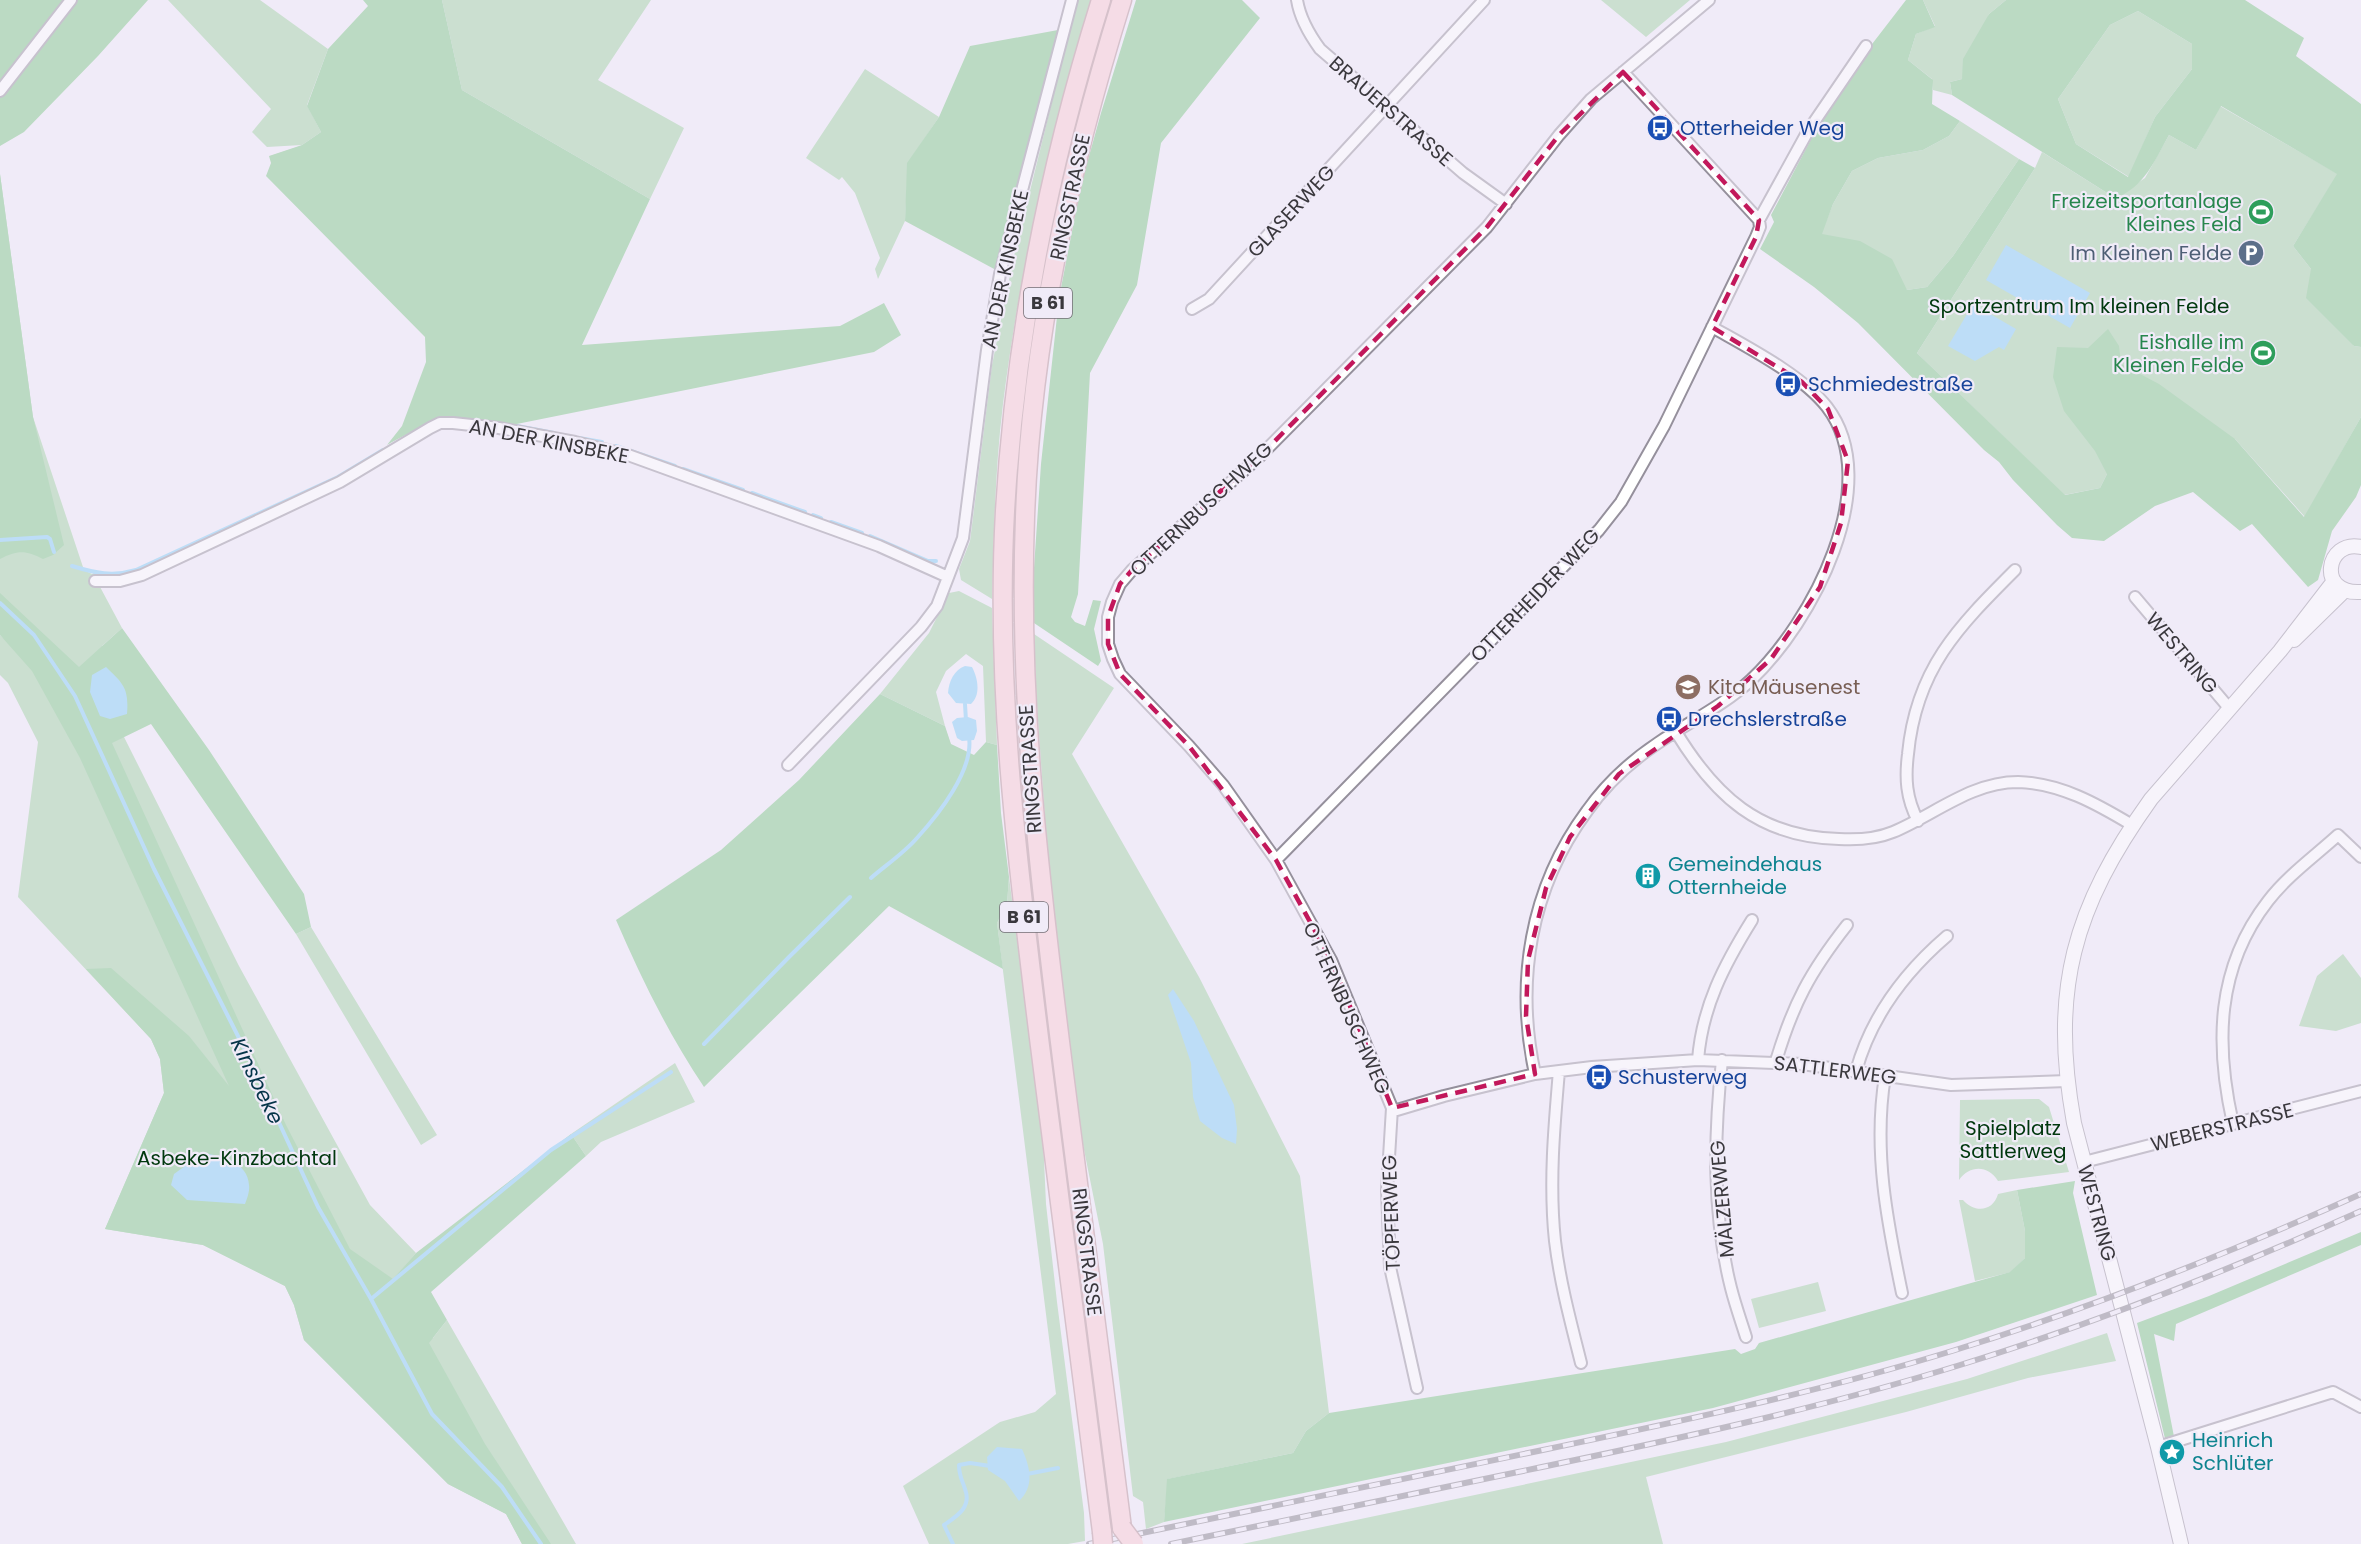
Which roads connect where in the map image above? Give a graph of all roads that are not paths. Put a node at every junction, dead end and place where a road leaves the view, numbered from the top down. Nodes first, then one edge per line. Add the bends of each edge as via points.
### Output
1 (71, 0) edge
2 (1072, 0) edge
3 (1101, 0) edge
4 (1122, 0) edge
5 (1297, 0) edge
6 (1484, 0) edge
7 (1709, 0) edge
8 (1866, 46) dead end
9 (1623, 72) junction
10 (0, 91) edge
11 (1386, 107) junction
12 (1506, 204) junction
13 (1759, 220) junction
14 (1192, 309) dead end
15 (1712, 327) junction
16 (2361, 547) edge
17 (2015, 570) dead end
18 (948, 577) junction
19 (94, 580) dead end
20 (2334, 581) junction
21 (2344, 591) junction
22 (2361, 592) edge
23 (2135, 597) dead end
24 (2280, 651) junction
25 (2229, 708) junction
26 (1676, 732) junction
27 (788, 765) dead end
28 (1918, 821) junction
29 (2132, 825) junction
30 (2361, 857) edge
31 (1276, 860) junction
32 (1752, 920) dead end
33 (1847, 925) dead end
34 (1947, 936) dead end
35 (1698, 1060) junction
36 (1722, 1060) junction
37 (1776, 1061) junction
38 (1559, 1071) junction
39 (1856, 1071) junction
40 (1535, 1074) junction
41 (1885, 1076) junction
42 (2067, 1081) junction
43 (2361, 1091) edge
44 (1392, 1108) junction
45 (2233, 1124) junction
46 (2084, 1161) junction
47 (1902, 1293) dead end
48 (1746, 1336) dead end
49 (1581, 1363) dead end
50 (1417, 1388) dead end
51 (2361, 1407) edge
52 (2158, 1447) junction
53 (1123, 1536) edge
54 (1102, 1538) edge
55 (1134, 1544) edge
56 (2181, 1544) edge

1 - 10 street
2 - 18 street, AN DER KINSBEKE via 1000,274 963,538
3 - 54 highway, RINGSTRASSE / B 61 via 1065,123 1027,302 1012,420 1003,620 1017,862
4 - 53 highway, RINGSTRASSE / B 61 via 1068,195 1048,305 1025,514 1023,632 1038,861
5 - 11 street, BRAUERSTRASSE via 1307,30 1320,49
6 - 11 street, GLASERWEG
7 - 9 street, OTTERNBUSCHWEG
8 - 13 street, OTTERHEIDER WEG via 1808,131
9 - 12 street, OTTERNBUSCHWEG via 1591,99 1559,135
9 - 13 street
11 - 12 street, BRAUERSTRASSE
11 - 14 street, GLASERWEG via 1209,299
12 - 31 street, OTTERNBUSCHWEG via 1300,417 1132,570 1112,602 1108,644 1120,674 1190,746
13 - 15 street, OTTERHEIDER WEG via 1756,237
15 - 26 street via 1817,395 1845,445 1848,485 1841,523 1820,587 1795,629 1750,681
15 - 31 street, OTTERHEIDER WEG via 1642,466 1599,530
16 - 20 street via 2350,546 2334,557
17 - 28 street via 1951,638 1920,697 1910,735 1906,779 1910,806
18 - 19 street, AN DER KINSBEKE via 879,546 628,455 543,436 440,423 340,482 142,575 120,581
18 - 27 street, AN DER KINSBEKE via 937,606 921,627
20 - 21 street
20 - 24 street, WESTRING
21 - 22 street
21 - 24 street, WESTRING
23 - 25 street, WESTRING
24 - 25 street, WESTRING
25 - 29 street, WESTRING
26 - 28 street via 1709,780 1728,798 1780,828 1826,839 1856,839 1890,834
26 - 40 street via 1640,756 1602,791 1556,863 1535,922 1528,960 1526,1016
28 - 29 street via 1979,789 2017,782 2070,793
29 - 42 street, WESTRING via 2089,902 2073,955 2065,1003
30 - 45 street via 2338,835 2281,886 2251,926 2227,985 2223,1014 2225,1088
31 - 44 street, OTTERNBUSCHWEG via 1331,960
32 - 35 street via 1714,989 1700,1035
33 - 37 street via 1805,985 1786,1026
34 - 39 street via 1925,955 1886,1004 1862,1050
35 - 36 street, SATTLERWEG
35 - 38 street, SATTLERWEG
36 - 37 street, SATTLERWEG
36 - 48 street, MÄLZERWEG via 1716,1113 1719,1223 1731,1288
37 - 39 street, SATTLERWEG
38 - 40 street, SATTLERWEG
38 - 49 street via 1552,1199 1555,1241
39 - 41 street, SATTLERWEG
40 - 44 street, SATTLERWEG via 1397,1110
41 - 42 street, SATTLERWEG via 1951,1085
41 - 47 street via 1880,1155 1886,1215
42 - 46 street, WESTRING
43 - 45 street, WEBERSTRASSE
44 - 50 street, TÖPFERWEG via 1387,1190 1390,1267
45 - 46 street, WEBERSTRASSE
46 - 52 street, WESTRING
51 - 52 street via 2333,1392
52 - 56 street, WESTRING
53 - 55 highway, B 61, bridge

